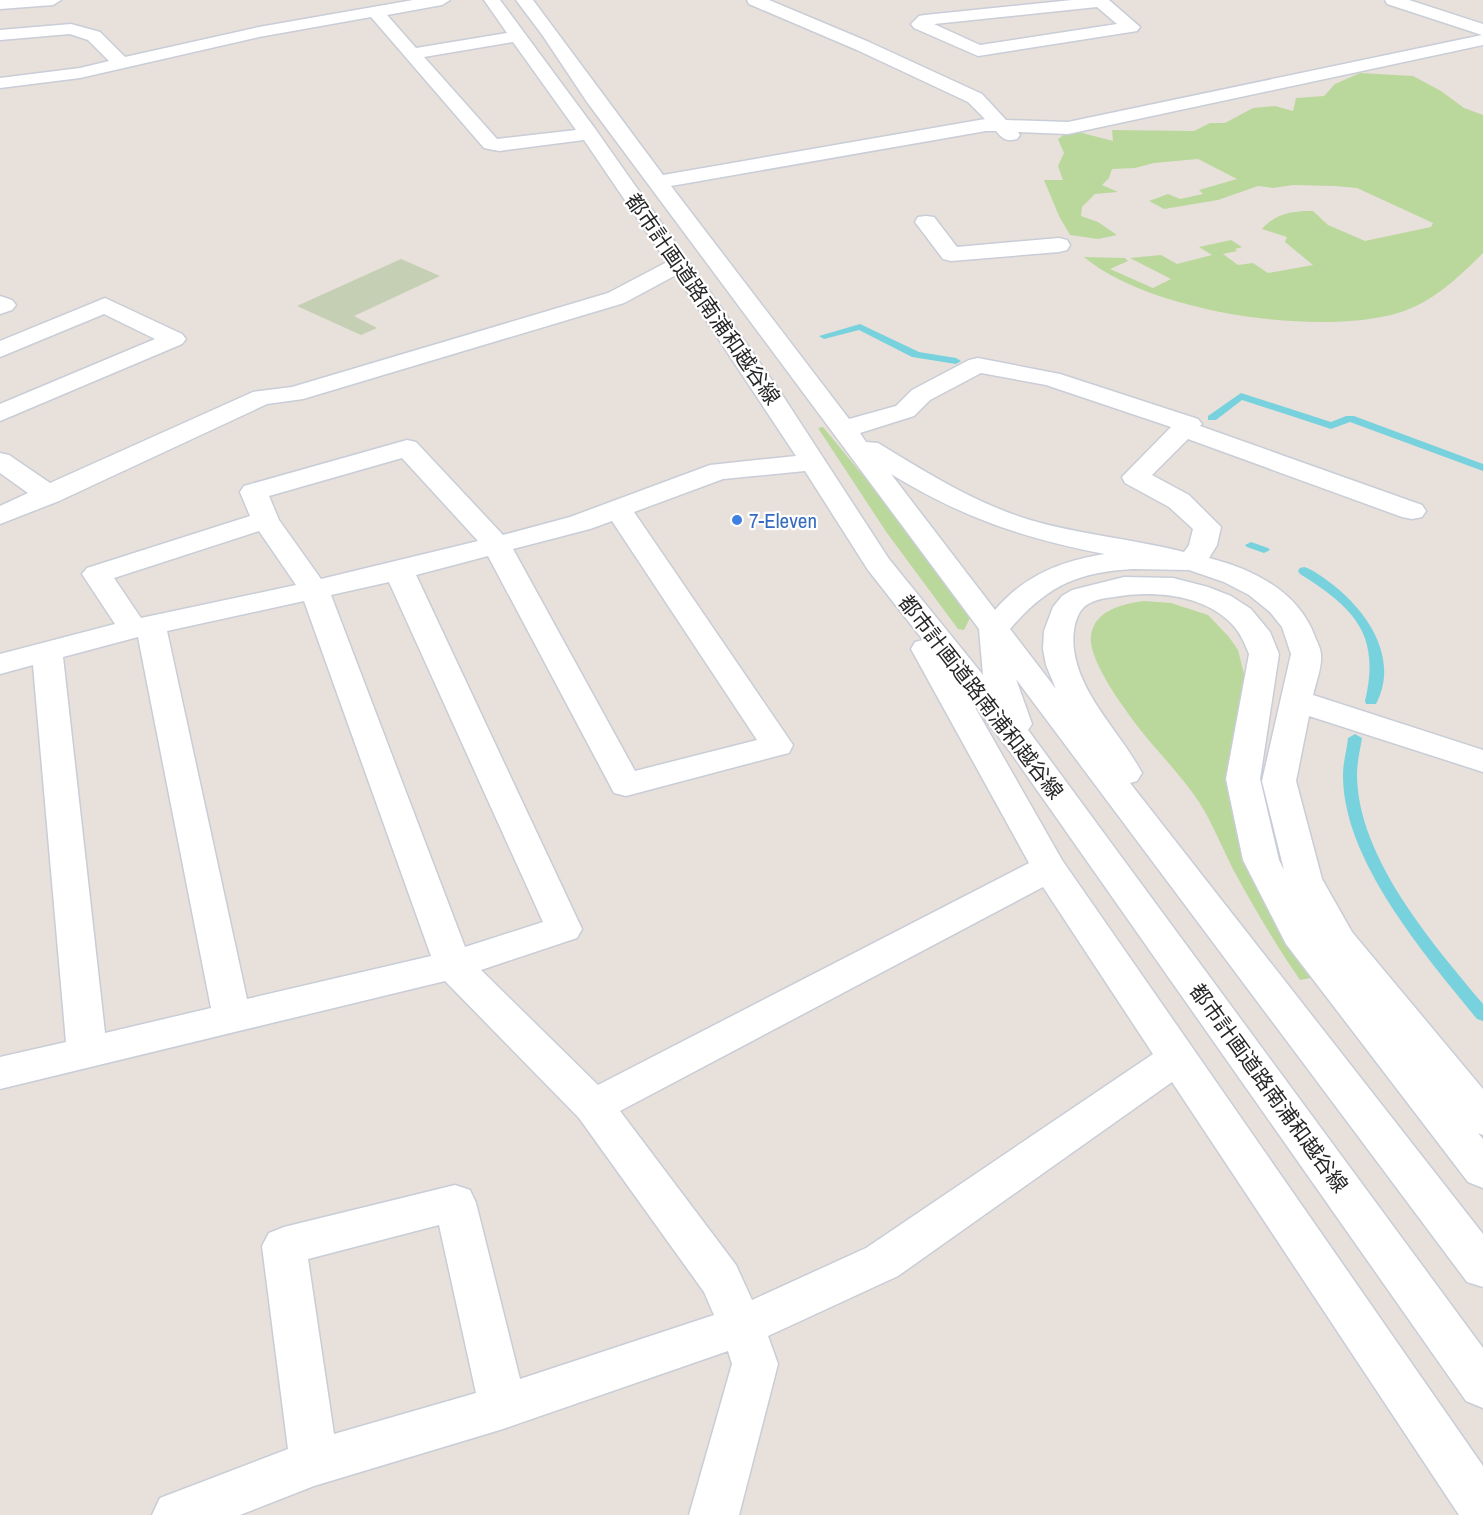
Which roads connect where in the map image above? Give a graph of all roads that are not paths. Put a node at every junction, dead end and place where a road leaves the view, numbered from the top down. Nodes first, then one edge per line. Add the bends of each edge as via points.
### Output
1 (53, 0) edge
2 (442, 0) edge
3 (492, 0) edge
4 (524, 0) edge
5 (755, 0) edge
6 (952, 0) edge
7 (1434, 0) edge
8 (1100, 1) edge
9 (1401, 3) edge
10 (393, 4) edge
11 (2, 7) edge
12 (375, 12) junction
13 (968, 15) junction
14 (1483, 30) edge
15 (0, 35) edge
16 (517, 36) junction
17 (1483, 40) edge
18 (411, 54) junction
19 (92, 59) dead end
20 (122, 64) junction
21 (0, 68) edge
22 (0, 83) edge
23 (1007, 132) junction
24 (589, 134) junction
25 (658, 182) junction
26 (926, 222) dead end
27 (1059, 245) dead end
28 (680, 264) junction
29 (0, 350) edge
30 (0, 413) edge
31 (1184, 429) junction
32 (850, 435) junction
33 (0, 461) edge
34 (813, 462) junction
35 (49, 495) junction
36 (618, 509) junction
37 (1412, 511) dead end
38 (0, 516) edge
39 (265, 520) junction
40 (496, 544) junction
41 (1192, 562) junction
42 (878, 564) junction
43 (399, 571) junction
44 (315, 591) junction
45 (142, 628) junction
46 (994, 629) junction
47 (47, 653) junction
48 (0, 664) edge
49 (1297, 701) junction
50 (1023, 745) junction
51 (1483, 761) edge
52 (1154, 840) junction
53 (1049, 868) junction
54 (453, 965) junction
55 (232, 1017) junction
56 (87, 1053) junction
57 (1177, 1058) junction
58 (0, 1073) edge
59 (593, 1106) junction
60 (1483, 1118) edge
61 (1483, 1170) edge
62 (1483, 1268) edge
63 (742, 1326) junction
64 (1483, 1386) edge
65 (502, 1407) junction
66 (314, 1463) junction
67 (1483, 1508) edge
68 (177, 1515) edge
69 (714, 1515) edge

1 - 11 street
2 - 10 street
3 - 16 street, 都市計画道路南浦和越谷線
4 - 25 street, 都市計画道路南浦和越谷線
5 - 23 street via 975,98
6 - 13 street
7 - 9 street
8 - 13 street
8 - 13 street via 1131,27 978,51 920,24
9 - 14 street
10 - 12 street
12 - 18 street
12 - 20 street via 260,32
15 - 20 street via 71,29 94,36
16 - 18 street
16 - 24 street, 都市計画道路南浦和越谷線
17 - 23 street via 1068,128
18 - 24 street via 491,144
19 - 21 street
20 - 22 street
23 - 25 street via 986,125
24 - 28 street, 都市計画道路南浦和越谷線
25 - 32 street, 都市計画道路南浦和越谷線
26 - 27 street via 951,254
28 - 34 street, 都市計画道路南浦和越谷線
28 - 35 street via 616,298 294,394 262,397
29 - 30 street via 105,305 174,339
31 - 32 street via 1189,424 1051,379 978,365 921,394 904,411
31 - 37 street
31 - 41 street via 1135,477 1179,501 1207,527 1203,545
32 - 41 street via 940,492 1004,521
32 - 46 street, 都市計画道路南浦和越谷線
33 - 35 street
34 - 36 street via 719,471
34 - 42 street, 都市計画道路南浦和越谷線
35 - 38 street
36 - 40 street
36 - 40 street via 777,745 626,785
39 - 40 street via 254,492 407,448
39 - 44 street
39 - 45 street via 97,574
40 - 43 street
41 - 46 street via 1124,561 1065,570 1009,608
41 - 49 street via 1244,580 1287,610 1306,654
42 - 50 street, 都市計画道路南浦和越谷線
42 - 53 street
43 - 44 street
43 - 54 street via 564,930
44 - 45 street
44 - 54 street
45 - 47 street
45 - 55 street
46 - 50 street via 997,669
46 - 52 street, 都市計画道路南浦和越谷線
47 - 48 street
47 - 56 street
49 - 51 street
49 - 60 street via 1279,781 1304,879 1339,942
50 - 64 street, 都市計画道路南浦和越谷線
52 - 61 street via 1119,759 1069,684 1058,651 1059,625 1072,603 1093,592 1124,586 1159,586 1200,594 1233,609 1249,622 1264,654 1243,779 1261,860 1299,934
52 - 62 street, 都市計画道路南浦和越谷線
53 - 57 street
53 - 59 street
54 - 55 street
54 - 59 street
55 - 56 street
56 - 58 street
57 - 63 street via 882,1262
57 - 67 street
59 - 63 street via 720,1279
63 - 65 street
63 - 69 street via 755,1364
65 - 66 street
65 - 66 street via 455,1203 284,1246
66 - 68 street

